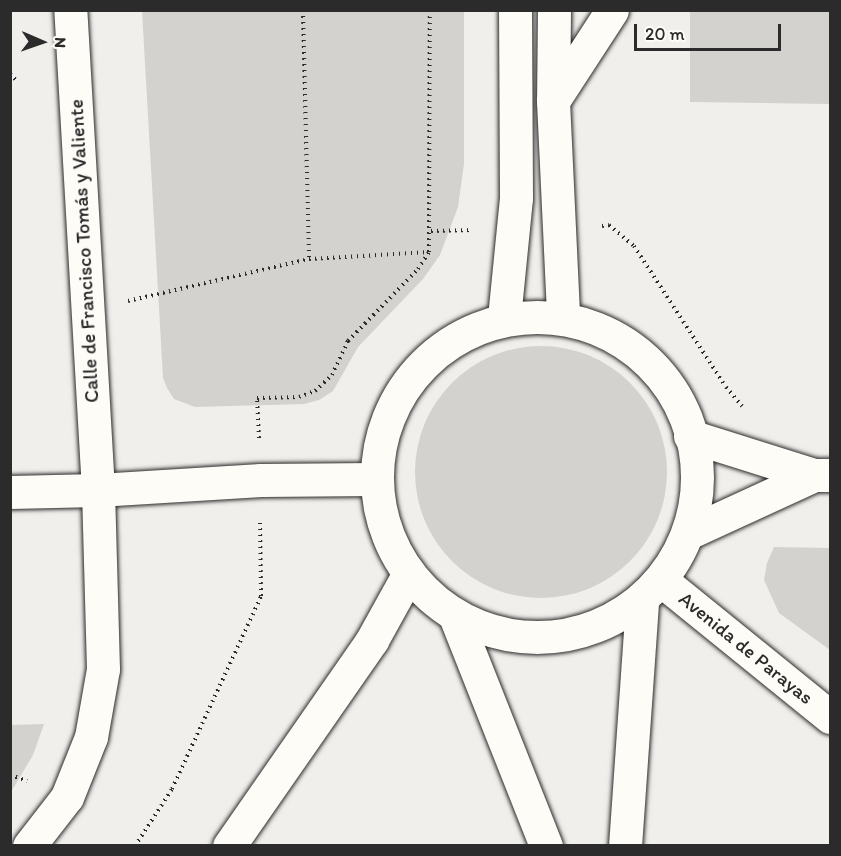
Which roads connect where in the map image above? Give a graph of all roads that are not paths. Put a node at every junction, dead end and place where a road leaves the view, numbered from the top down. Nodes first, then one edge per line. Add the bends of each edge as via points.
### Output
1 (70, 10) edge
2 (515, 10) edge
3 (554, 10) edge
4 (612, 10) edge
5 (553, 101) junction
6 (563, 317) junction
7 (504, 318) junction
8 (690, 436) junction
9 (822, 475) edge
10 (375, 479) junction
11 (98, 490) junction
12 (10, 492) edge
13 (688, 532) junction
14 (408, 575) junction
15 (651, 590) junction
16 (455, 616) junction
17 (831, 717) edge
18 (28, 846) edge
19 (229, 846) edge
20 (546, 846) edge
21 (625, 846) edge

1 - 11 main road, Calle de Francisco Tomás y Valiente
2 - 7 main road via 516,198
3 - 5 main road
4 - 5 main road
5 - 6 main road
6 - 7 main road
6 - 8 main road via 632,346 675,393
7 - 10 main road via 468,330 421,364 392,405
8 - 9 main road
8 - 13 main road via 697,483
9 - 13 main road
10 - 11 main road via 261,480
10 - 14 main road via 382,522
11 - 12 main road
11 - 18 main road, Calle de Francisco Tomás y Valiente via 103,669 91,737 67,797
13 - 15 main road
14 - 16 main road
14 - 19 main road via 372,640
15 - 16 main road via 592,629 542,638 506,635
15 - 17 main road, Avenida de Parayas
15 - 21 main road
16 - 20 main road

